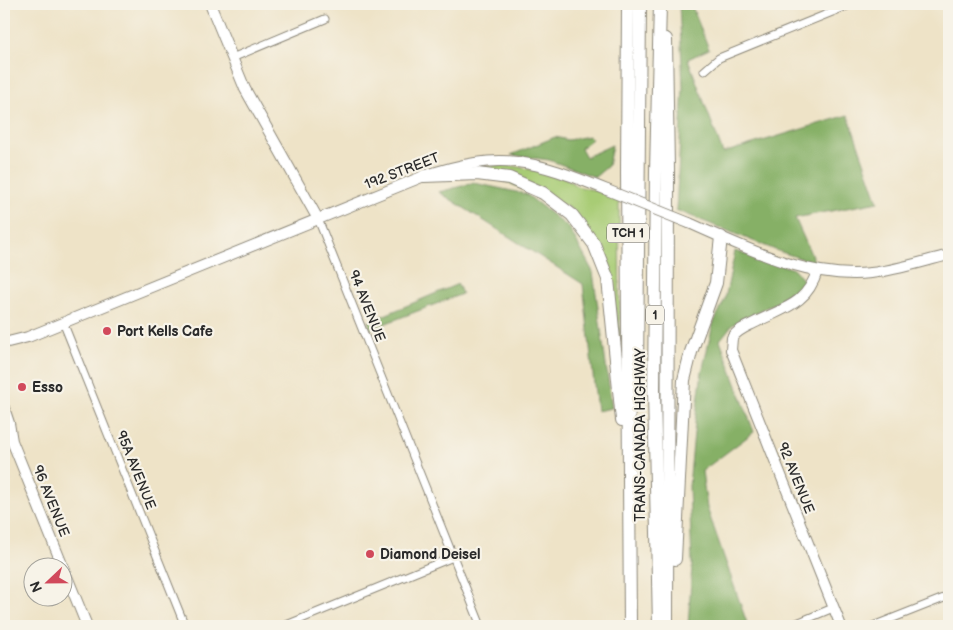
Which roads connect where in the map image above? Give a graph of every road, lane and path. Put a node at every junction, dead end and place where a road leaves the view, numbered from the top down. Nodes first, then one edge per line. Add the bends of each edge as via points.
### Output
1 (210, 4) edge
2 (628, 4) edge
3 (640, 4) edge
4 (660, 4) edge
5 (666, 4) edge
6 (852, 4) edge
7 (325, 19) dead end
8 (232, 58) junction
9 (704, 70) dead end
10 (424, 176) junction
11 (318, 219) junction
12 (721, 236) junction
13 (949, 255) edge
14 (817, 272) junction
15 (63, 322) junction
16 (4, 343) edge
17 (4, 408) edge
18 (4, 430) edge
19 (12, 441) junction
20 (630, 462) junction
21 (630, 496) junction
22 (453, 557) junction
23 (949, 596) edge
24 (833, 608) junction
25 (664, 624) edge
26 (87, 626) edge
27 (185, 626) edge
28 (284, 626) edge
29 (481, 626) edge
30 (630, 626) edge
31 (790, 626) edge
32 (841, 626) edge
33 (873, 626) edge

1 - 8 main road, 94 AVENUE
2 - 20 highway, TRANS-CANADA HIGHWAY / TCH 1
3 - 20 highway, TRANS-CANADA HIGHWAY / 1 via 637,394
4 - 25 highway, TRANS-CANADA HIGHWAY / 1 via 654,392
5 - 25 highway, TRANS-CANADA HIGHWAY / TCH 1 via 668,170
6 - 9 street via 719,58
7 - 8 street
8 - 11 main road, 94 AVENUE via 258,114
10 - 11 main road, 192 STREET
10 - 12 main road, 192 STREET, bridge via 471,163 532,163 565,173
10 - 21 highway via 477,174 510,178 543,192 572,215 594,244 608,279
11 - 15 main road, 192 STREET
11 - 22 street, 94 AVENUE
12 - 14 main road, 192 STREET
12 - 25 highway via 716,283 684,380 674,579
13 - 14 main road, 192 STREET via 863,274
14 - 24 main road, 92 AVENUE via 806,296 742,329 732,338 733,356
15 - 16 main road, 192 STREET
15 - 27 street, 95A AVENUE
17 - 19 main road, 96 AVENUE
18 - 19 main road, 96 AVENUE
19 - 26 main road, 96 AVENUE
20 - 21 highway, TRANS-CANADA HIGHWAY / TCH 1
21 - 30 highway, TRANS-CANADA HIGHWAY / TCH 1
22 - 28 street
22 - 29 street, 94 AVENUE
23 - 33 street
24 - 31 street
24 - 32 main road, 92 AVENUE

